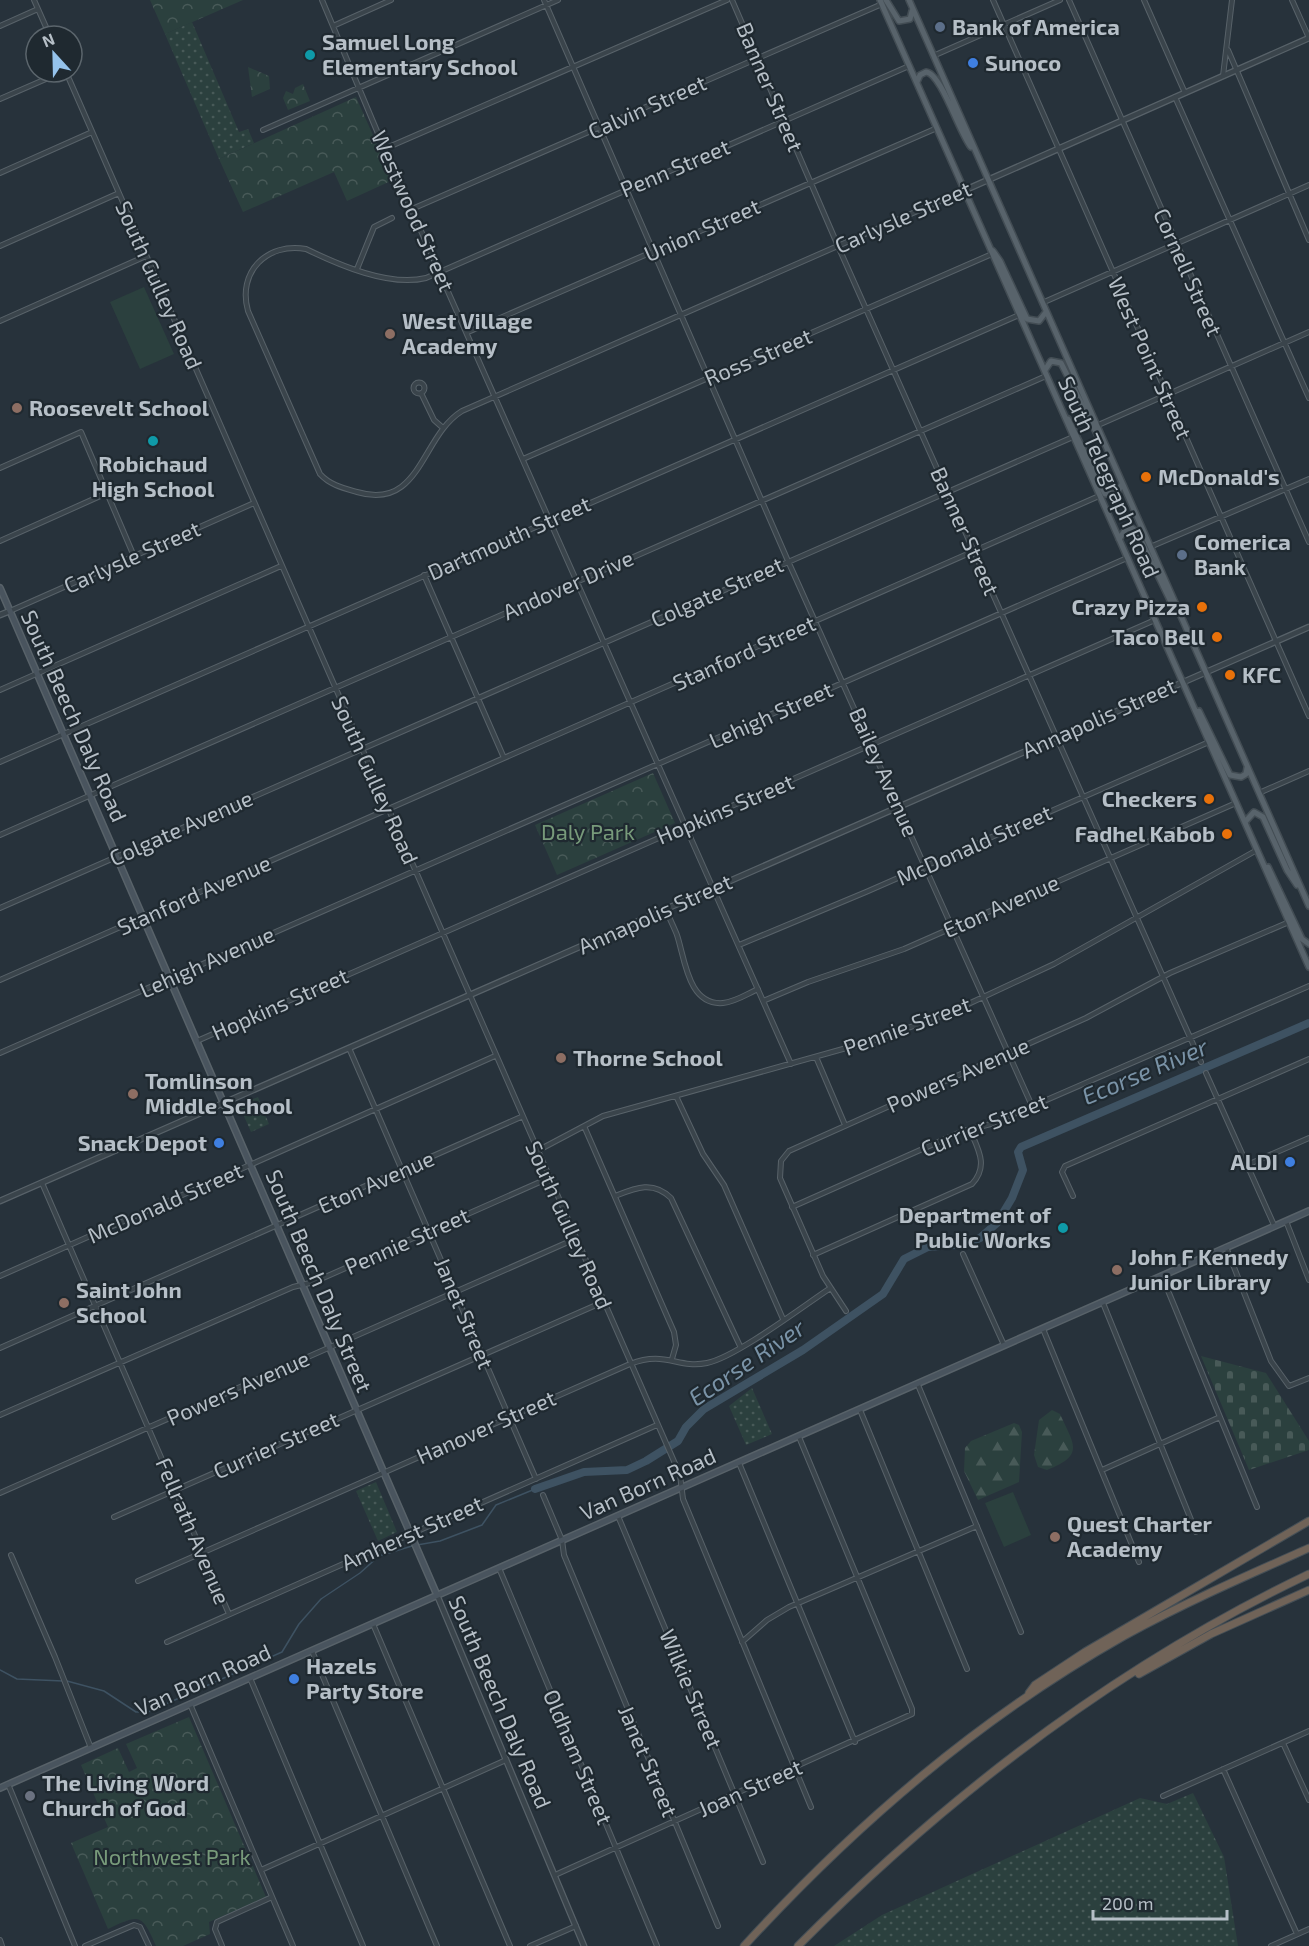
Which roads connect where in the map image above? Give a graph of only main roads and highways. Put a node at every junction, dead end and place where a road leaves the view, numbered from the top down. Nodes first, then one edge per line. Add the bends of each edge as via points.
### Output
1 (909, 0) edge
2 (883, 1) edge
3 (912, 9) junction
4 (917, 83) junction
5 (974, 150) junction
6 (988, 246) junction
7 (1046, 312) junction
8 (1045, 373) junction
9 (1062, 411) junction
10 (1105, 447) junction
11 (1122, 484) junction
12 (1119, 539) junction
13 (0, 588) edge
14 (1179, 614) junction
15 (1190, 698) junction
16 (1247, 766) junction
17 (1245, 823) junction
18 (1261, 859) junction
19 (1302, 890) junction
20 (1309, 906) edge
21 (1309, 944) edge
22 (1309, 967) edge
23 (224, 1103) joint
24 (1309, 1211) edge
25 (384, 1472) joint
26 (1309, 1521) edge
27 (1309, 1548) edge
28 (1309, 1574) edge
29 (1309, 1590) edge
30 (437, 1595) junction
31 (1115, 1685) junction
32 (1023, 1699) junction
33 (0, 1788) edge
34 (744, 1946) edge
35 (798, 1946) edge

1 - 3 main road, South Telegraph Road
2 - 3 main road via 899,21 910,19
2 - 4 main road, South Telegraph Road
3 - 5 main road, South Telegraph Road
4 - 5 main road via 926,72 937,77 958,127
4 - 6 main road, South Telegraph Road
5 - 7 main road, South Telegraph Road
6 - 7 main road via 1000,261 1027,319 1039,321
6 - 8 main road, South Telegraph Road
7 - 10 main road, South Telegraph Road
8 - 9 main road, South Telegraph Road
8 - 10 main road via 1051,361 1061,363 1085,416
9 - 11 main road via 1105,494 1118,493
9 - 12 main road, South Telegraph Road
10 - 11 main road, South Telegraph Road
11 - 14 main road, South Telegraph Road
12 - 14 main road via 1128,528 1137,532
12 - 15 main road, South Telegraph Road
13 - 23 main road, South Beech Daly Road
14 - 16 main road, South Telegraph Road
15 - 16 main road via 1205,720 1230,775 1241,777
15 - 17 main road, South Telegraph Road
16 - 19 main road, South Telegraph Road
17 - 18 main road, South Telegraph Road
17 - 19 main road via 1251,813 1261,814 1287,870
18 - 21 main road via 1279,887 1302,939
18 - 22 main road, South Telegraph Road
19 - 20 main road, South Telegraph Road
23 - 25 main road, South Beech Daly Street
24 - 30 main road, Van Born Road
25 - 30 main road, South Beech Daly Road
26 - 32 highway via 1085,1652 1035,1685
27 - 32 highway via 1153,1621
28 - 31 highway via 1236,1612
29 - 31 highway via 1211,1634
30 - 33 main road, Van Born Road
31 - 35 highway via 991,1774 903,1845
32 - 34 highway via 971,1735 884,1806 795,1890

